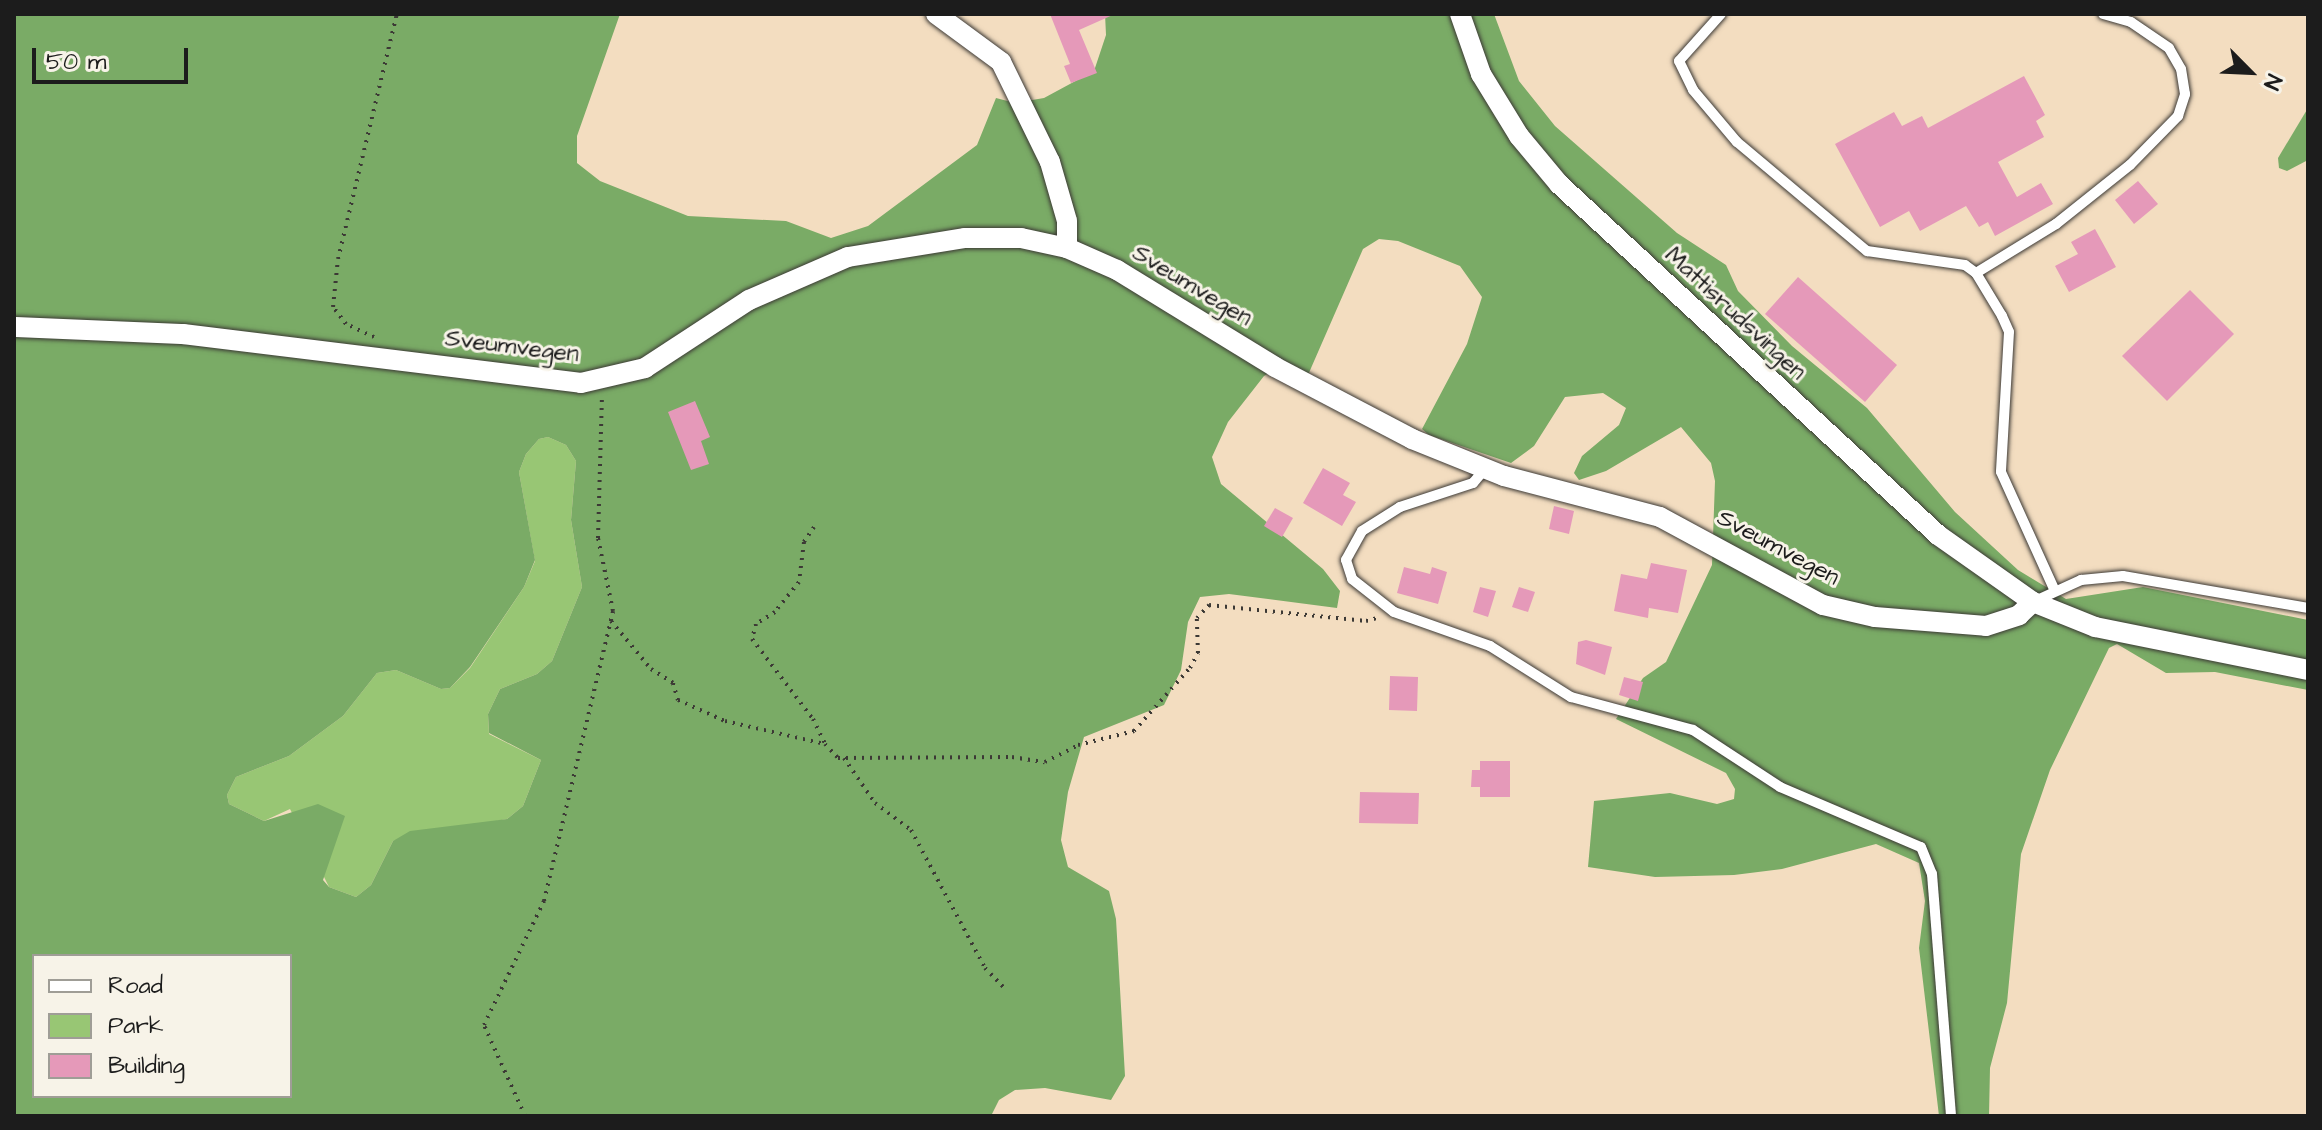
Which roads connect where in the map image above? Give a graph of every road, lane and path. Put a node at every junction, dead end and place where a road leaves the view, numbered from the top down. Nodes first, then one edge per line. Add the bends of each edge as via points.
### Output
1 (397, 14) edge
2 (936, 14) edge
3 (1460, 14) edge
4 (1721, 14) edge
5 (2103, 14) edge
6 (1067, 248) junction
7 (1976, 273) junction
8 (14, 327) edge
9 (391, 357) junction
10 (603, 381) junction
11 (1484, 470) junction
12 (814, 527) dead end
13 (2054, 589) junction
14 (2033, 602) junction
15 (2308, 608) edge
16 (1394, 612) junction
17 (611, 621) junction
18 (2308, 670) edge
19 (825, 744) junction
20 (844, 758) junction
21 (1004, 988) dead end
22 (525, 1116) edge
23 (1951, 1116) edge

1 - 9 path via 338,259 333,307 337,317 384,345
2 - 6 street via 1001,62 1050,162 1067,221
3 - 14 street, Mattisrudsvingen via 1481,74 1519,136 1559,184 1938,535
4 - 7 lane via 1679,61 1693,90 1737,142 1867,251 1952,263
5 - 7 lane via 2131,22 2169,48 2181,69 2185,94 2178,116 2130,165 2056,224
6 - 10 street, Sveumvegen via 996,237 848,257 749,300 645,368
6 - 11 street, Sveumvegen via 1141,284 1346,406
7 - 13 lane via 2009,332 2001,472
8 - 9 street, Sveumvegen via 183,334
9 - 10 street, Sveumvegen via 526,380
10 - 17 path via 598,538
11 - 14 street, Sveumvegen via 1660,517 1802,596 1850,612 1986,626 2019,615
11 - 16 lane via 1463,488 1384,515 1353,542 1346,560 1352,579
12 - 19 path via 804,542 799,582 775,612 756,624 752,639 813,719
13 - 14 lane
13 - 15 lane via 2123,576
14 - 18 street via 2095,627
16 - 20 path via 1366,621 1209,605 1197,618 1198,653 1190,668 1134,731 1078,745 1045,762 1012,757
16 - 23 lane via 1490,646 1583,702 1693,730 1780,787 1921,847 1932,874
17 - 19 path via 651,669 673,683 678,700 725,721
17 - 22 path via 544,901 484,1025
19 - 20 path
20 - 21 path via 875,803 911,830 985,968

